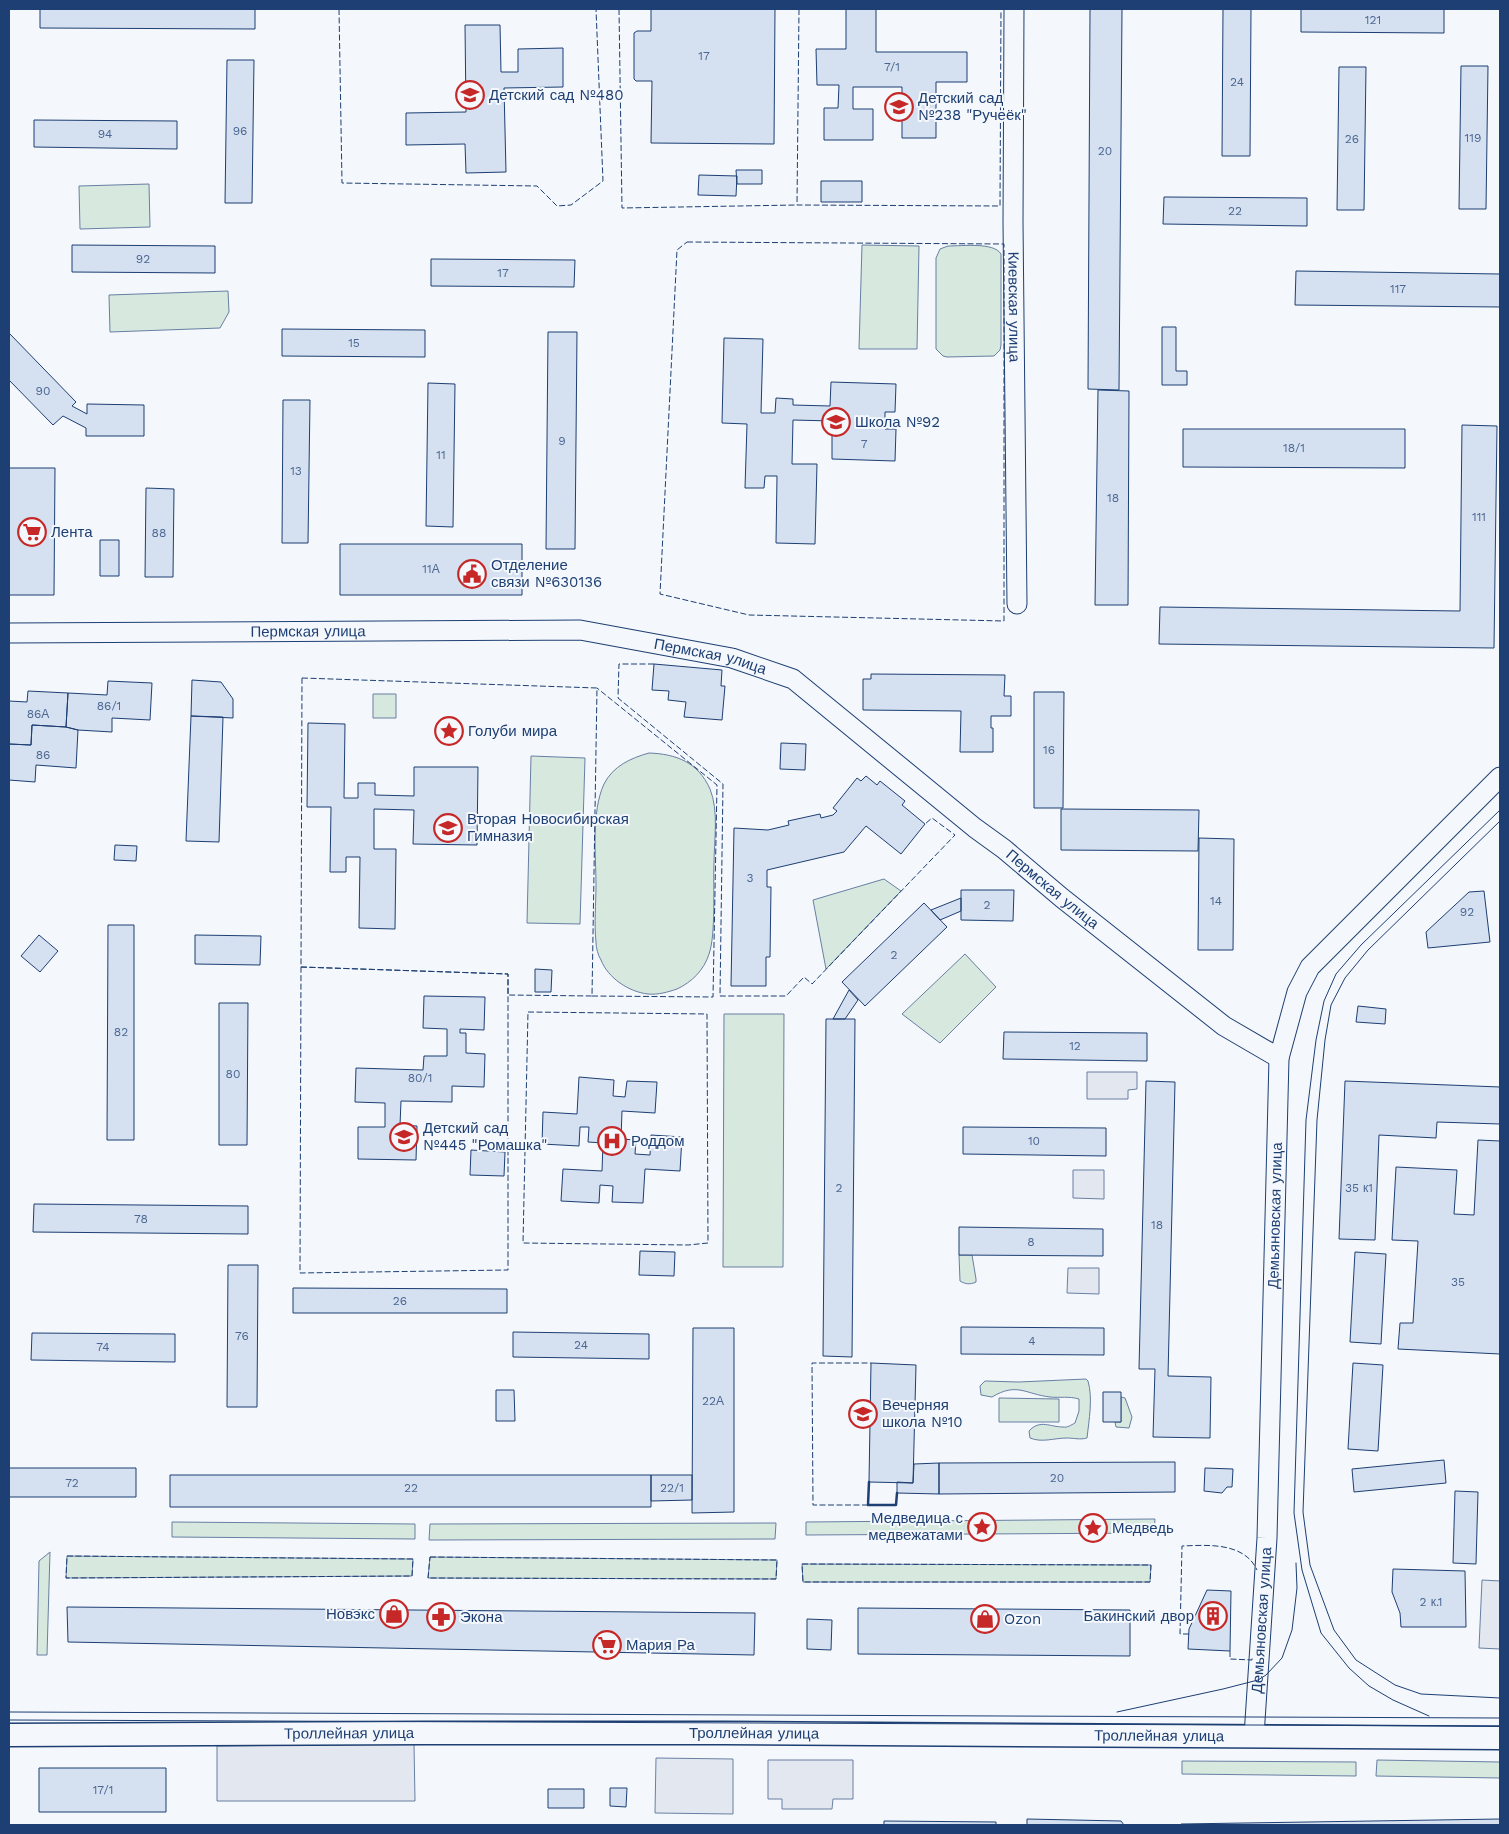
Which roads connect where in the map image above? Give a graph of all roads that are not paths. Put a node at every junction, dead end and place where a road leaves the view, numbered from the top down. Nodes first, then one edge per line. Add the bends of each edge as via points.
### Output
1 (1014, 9) edge
2 (1017, 604) dead end
3 (9, 633) edge
4 (1500, 777) edge
5 (1279, 1058) junction
6 (9, 1736) edge
7 (1254, 1736) junction
8 (1500, 1738) edge

1 - 2 street, Киевская улица
3 - 5 street, Пермская улица via 580,630 732,658 792,679 1224,1026
4 - 5 street, Демьяновская улица via 1310,967 1297,992
5 - 7 street, Демьяновская улица via 1267,1538
6 - 7 main road, Троллейная улица via 441,1733
7 - 8 main road, Троллейная улица

